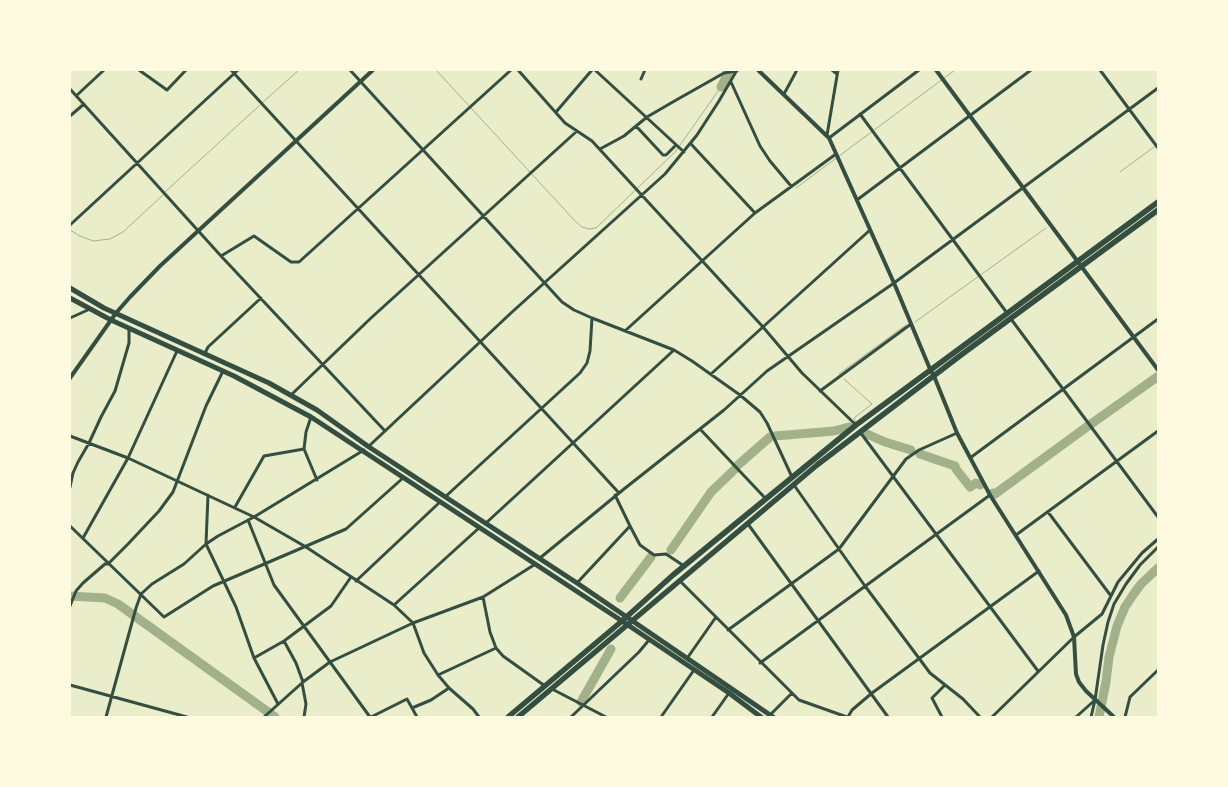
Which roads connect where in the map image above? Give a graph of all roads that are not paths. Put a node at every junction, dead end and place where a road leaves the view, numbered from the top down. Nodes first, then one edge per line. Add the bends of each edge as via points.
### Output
1 (104, 70) edge
2 (139, 70) edge
3 (178, 70) edge
4 (186, 70) edge
5 (231, 70) edge
6 (238, 70) edge
7 (350, 70) edge
8 (373, 70) edge
9 (511, 70) edge
10 (518, 70) edge
11 (594, 70) edge
12 (645, 70) edge
13 (737, 70) edge
14 (758, 70) edge
15 (797, 70) edge
16 (832, 70) edge
17 (919, 70) edge
18 (936, 70) edge
19 (1032, 70) edge
20 (1100, 70) edge
21 (838, 72) edge
22 (182, 74) junction
23 (234, 74) junction
24 (641, 79) dead end
25 (361, 82) junction
26 (730, 82) junction
27 (1158, 88) edge
28 (70, 89) edge
29 (784, 94) junction
30 (76, 96) junction
31 (84, 104) junction
32 (1130, 110) junction
33 (556, 112) junction
34 (860, 114) junction
35 (70, 116) edge
36 (970, 116) junction
37 (647, 117) junction
38 (636, 126) junction
39 (577, 131) junction
40 (828, 137) junction
41 (295, 141) junction
42 (691, 144) junction
43 (676, 145) junction
44 (1158, 148) edge
45 (423, 149) junction
46 (600, 149) junction
47 (682, 151) junction
48 (836, 154) junction
49 (137, 163) junction
50 (899, 167) junction
51 (791, 186) junction
52 (1024, 189) junction
53 (642, 196) junction
54 (857, 200) junction
55 (1158, 202) edge
56 (358, 209) junction
57 (1158, 210) edge
58 (755, 214) junction
59 (484, 216) junction
60 (70, 225) edge
61 (198, 230) junction
62 (870, 230) junction
63 (953, 240) junction
64 (221, 256) junction
65 (1077, 261) junction
66 (703, 262) junction
67 (1081, 267) junction
68 (419, 276) junction
69 (545, 282) junction
70 (894, 284) junction
71 (70, 288) edge
72 (70, 298) edge
73 (261, 298) junction
74 (90, 308) junction
75 (116, 314) junction
76 (1009, 316) junction
77 (70, 318) edge
78 (592, 318) junction
79 (1158, 319) edge
80 (111, 320) junction
81 (911, 324) junction
82 (762, 327) junction
83 (129, 328) junction
84 (626, 330) junction
85 (1133, 337) junction
86 (480, 342) junction
87 (177, 350) junction
88 (674, 350) junction
89 (204, 353) junction
90 (788, 356) junction
91 (323, 364) junction
92 (930, 369) junction
93 (1158, 370) edge
94 (224, 371) junction
95 (711, 374) junction
96 (934, 376) junction
97 (70, 378) edge
98 (1062, 389) junction
99 (820, 391) junction
100 (740, 395) junction
101 (291, 396) junction
102 (542, 408) junction
103 (311, 417) junction
104 (856, 425) junction
105 (700, 429) junction
106 (384, 431) junction
107 (1158, 431) edge
108 (860, 432) junction
109 (957, 433) junction
110 (70, 436) edge
111 (573, 443) junction
112 (89, 444) junction
113 (369, 446) junction
114 (304, 448) junction
115 (362, 452) junction
116 (128, 458) junction
117 (970, 458) junction
118 (1117, 462) junction
119 (893, 476) junction
120 (792, 477) junction
121 (402, 478) junction
122 (316, 480) junction
123 (179, 481) junction
124 (794, 484) junction
125 (70, 486) edge
126 (617, 494) junction
127 (208, 495) junction
128 (990, 495) junction
129 (446, 497) junction
130 (766, 499) junction
131 (440, 502) junction
132 (234, 508) junction
133 (1048, 512) junction
134 (254, 517) junction
135 (1158, 517) edge
136 (248, 520) junction
137 (486, 524) junction
138 (748, 524) junction
139 (70, 526) edge
140 (630, 526) junction
141 (479, 528) junction
142 (936, 534) junction
143 (1016, 535) junction
144 (83, 538) junction
145 (1158, 538) edge
146 (206, 544) junction
147 (306, 547) junction
148 (1158, 547) edge
149 (839, 549) junction
150 (540, 559) junction
151 (108, 564) junction
152 (265, 564) junction
153 (534, 565) junction
154 (684, 567) junction
155 (1039, 571) junction
156 (351, 577) junction
157 (679, 580) junction
158 (225, 581) junction
159 (356, 581) junction
160 (577, 582) junction
161 (791, 584) junction
162 (865, 586) junction
163 (141, 594) junction
164 (1111, 596) junction
165 (483, 597) junction
166 (71, 604) edge
167 (394, 605) junction
168 (990, 606) junction
169 (716, 617) junction
170 (818, 620) junction
171 (627, 621) junction
172 (413, 623) junction
173 (304, 626) junction
174 (728, 630) junction
175 (1074, 637) junction
176 (649, 640) junction
177 (284, 641) junction
178 (496, 648) junction
179 (688, 657) junction
180 (254, 658) junction
181 (919, 659) junction
182 (330, 662) junction
183 (760, 663) junction
184 (694, 670) junction
185 (1158, 670) edge
186 (1038, 671) junction
187 (438, 675) junction
188 (302, 682) junction
189 (70, 685) edge
190 (945, 685) junction
191 (544, 686) junction
192 (449, 688) junction
193 (551, 689) junction
194 (729, 693) junction
195 (792, 694) junction
196 (872, 694) junction
197 (112, 696) junction
198 (1095, 700) junction
199 (278, 704) junction
200 (582, 705) junction
201 (412, 708) junction
202 (772, 716) edge
203 (106, 717) edge
204 (187, 717) edge
205 (264, 717) edge
206 (304, 717) edge
207 (370, 717) edge
208 (417, 717) edge
209 (480, 717) edge
210 (508, 717) edge
211 (518, 717) edge
212 (571, 717) edge
213 (606, 717) edge
214 (662, 717) edge
215 (712, 717) edge
216 (761, 717) edge
217 (848, 717) edge
218 (888, 717) edge
219 (942, 717) edge
220 (980, 717) edge
221 (992, 717) edge
222 (1076, 717) edge
223 (1091, 717) edge
224 (1114, 717) edge
225 (1125, 717) edge

1 - 30 street
2 - 22 street via 167,90
3 - 22 street
4 - 22 street
5 - 23 street
6 - 23 street
7 - 25 street
8 - 25 street
9 - 45 street
10 - 33 street
11 - 33 street
11 - 37 street
12 - 24 street
13 - 26 street
13 - 37 street via 724,73
14 - 29 street
15 - 29 street
16 - 21 street
17 - 34 street
18 - 36 street
19 - 36 street
20 - 32 street
21 - 40 street
23 - 41 street
23 - 49 street
25 - 41 street
25 - 45 street
26 - 42 street
26 - 51 street via 760,146
27 - 32 street
28 - 30 street
29 - 40 street
30 - 31 street
31 - 35 street
31 - 49 street
32 - 44 street
32 - 52 street
33 - 39 street
34 - 40 street
34 - 50 street
36 - 50 street
36 - 52 street
37 - 38 street
37 - 43 street
38 - 43 street via 663,155 666,156
38 - 46 street
39 - 46 street
39 - 59 street
40 - 48 street
41 - 56 street
41 - 61 street
42 - 47 street
42 - 58 street
43 - 47 street
45 - 56 street
45 - 59 street
46 - 53 street
47 - 53 street
48 - 51 street
48 - 54 street
49 - 60 street
49 - 61 street
50 - 54 street
50 - 63 street
51 - 58 street
52 - 63 street
52 - 65 street
53 - 66 street
53 - 69 street
54 - 62 street
55 - 65 highway
56 - 64 street via 299,262 291,262 254,236
56 - 68 street
57 - 67 highway
58 - 66 street
59 - 68 street
59 - 69 street
61 - 64 street
61 - 75 street via 130,296
62 - 70 street
62 - 82 street
63 - 70 street
63 - 76 street
64 - 73 street
65 - 67 street
65 - 76 highway
66 - 82 street
66 - 84 street
67 - 76 highway
67 - 85 street
68 - 86 street
68 - 91 street
69 - 78 street via 562,302
69 - 86 street
70 - 81 street
70 - 90 street
71 - 75 main road
72 - 74 main road
73 - 89 street
73 - 91 street
74 - 77 street
74 - 80 main road
75 - 80 street
75 - 89 main road
76 - 92 highway
76 - 96 highway
76 - 98 street
78 - 84 street
78 - 102 street via 587,363
79 - 85 street
80 - 83 main road
80 - 97 street
81 - 92 street
81 - 99 street
82 - 90 street
82 - 95 street
83 - 87 main road
83 - 112 street via 122,373
84 - 88 street
85 - 93 street
85 - 98 street
86 - 102 street
86 - 106 street
87 - 94 main road
87 - 116 street
88 - 95 street
88 - 111 street
89 - 101 main road
90 - 99 street
90 - 100 street
91 - 101 street
91 - 106 street
92 - 96 street
92 - 104 highway
94 - 103 main road
94 - 123 street via 206,406
95 - 100 street
96 - 108 highway
96 - 109 street
98 - 117 street
98 - 118 street
99 - 104 street
100 - 105 street
100 - 120 street via 760,412 767,423
101 - 113 main road
102 - 111 street
102 - 129 street
103 - 114 street
103 - 115 main road
104 - 120 highway
105 - 126 street
105 - 130 street
106 - 113 street
107 - 118 street
108 - 119 street
108 - 124 highway
109 - 117 street
109 - 119 street via 919,450 906,459
110 - 112 street
111 - 126 street
111 - 137 street
112 - 116 street
112 - 125 street via 73,473
113 - 115 street
113 - 129 main road
114 - 122 street
114 - 132 street via 264,456
115 - 121 main road
115 - 122 street
116 - 123 street
116 - 144 street
117 - 128 street
118 - 133 street
118 - 135 street
119 - 142 street
119 - 149 street
120 - 130 highway
121 - 131 main road
121 - 147 street via 346,528
122 - 134 street
123 - 127 street
123 - 151 street via 159,511
124 - 138 highway
124 - 149 street
126 - 140 street
126 - 150 street
127 - 132 street
127 - 146 street
128 - 142 street
128 - 143 street
129 - 137 main road
130 - 154 highway
131 - 141 main road
131 - 159 street
132 - 134 street
133 - 143 street
133 - 164 street
134 - 136 street
134 - 147 street
136 - 146 street
136 - 152 street
137 - 150 main road
138 - 157 highway
138 - 161 street
139 - 144 street
140 - 154 street via 640,545 649,553 666,554
140 - 160 street
141 - 153 main road
141 - 167 street
142 - 162 street
142 - 168 street
143 - 155 street
144 - 151 street
145 - 164 street via 1118,582
146 - 158 street
146 - 163 street
147 - 152 street
147 - 156 street
148 - 198 street via 1114,604 1103,645
149 - 161 street
149 - 162 street
150 - 160 main road
151 - 163 street
151 - 166 street via 83,583
152 - 158 street
152 - 173 street via 274,585
153 - 165 street
153 - 171 main road
154 - 171 highway
155 - 168 street
155 - 175 street via 1066,615
156 - 159 street
156 - 173 street via 330,606
157 - 169 street
157 - 171 highway
158 - 163 street via 164,617
158 - 180 street
159 - 167 street
160 - 171 main road
161 - 170 street
161 - 174 street
162 - 170 street
162 - 181 street
163 - 197 street
164 - 175 street via 1102,614
165 - 172 street
165 - 178 street
167 - 172 street
168 - 181 street
168 - 186 street
169 - 174 street
169 - 179 street
170 - 183 street
170 - 196 street
171 - 176 main road
171 - 179 main road
171 - 191 highway
171 - 193 highway
172 - 182 street
172 - 187 street via 424,653
173 - 177 street
173 - 182 street
174 - 183 street
175 - 186 street
175 - 198 street via 1076,674
176 - 184 main road
176 - 200 street
177 - 180 street
177 - 188 street
178 - 187 street
178 - 191 street
179 - 202 main road
180 - 199 street
181 - 190 street
181 - 196 street
182 - 188 street
182 - 207 street
183 - 195 street
184 - 194 main road
184 - 214 street
185 - 225 street via 1130,697
186 - 221 street
187 - 192 street
188 - 199 street
188 - 206 street via 306,704
189 - 197 street
190 - 219 street via 932,698
190 - 220 street
191 - 210 highway
192 - 201 street
192 - 209 street
193 - 200 street
193 - 211 highway
194 - 215 street
194 - 216 main road
195 - 202 street
195 - 217 street via 799,700
196 - 217 street
196 - 218 street
197 - 203 street
197 - 204 street
198 - 222 street
198 - 223 street
198 - 224 street
199 - 205 street
200 - 212 street
200 - 213 street
201 - 207 street via 407,699
201 - 208 street

